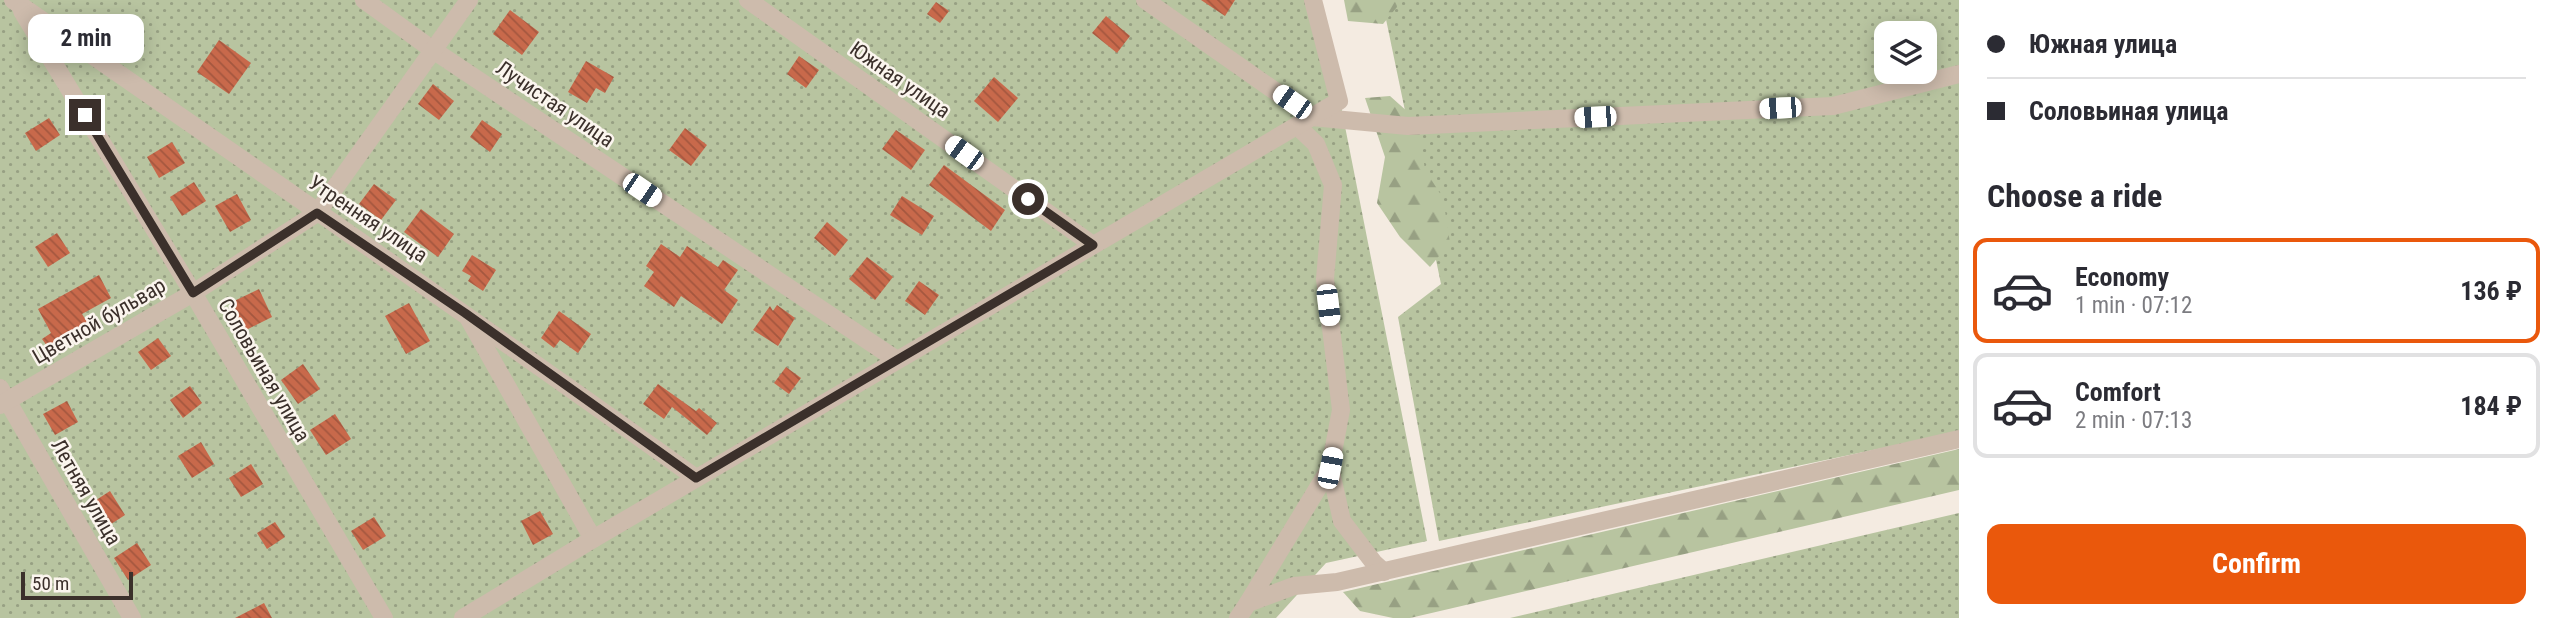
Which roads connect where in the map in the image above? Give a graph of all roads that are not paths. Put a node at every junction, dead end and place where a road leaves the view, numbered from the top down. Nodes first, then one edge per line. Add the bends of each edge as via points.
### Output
1 (364, 0) edge
2 (469, 0) edge
3 (748, 0) edge
4 (1145, 0) edge
5 (1314, 0) edge
6 (15, 1) edge
7 (433, 50) junction
8 (1959, 75) edge
9 (1304, 122) junction
10 (317, 213) junction
11 (1093, 245) junction
12 (193, 293) junction
13 (465, 313) junction
14 (897, 360) junction
15 (2, 398) edge
16 (1959, 439) edge
17 (1330, 468) junction
18 (696, 478) junction
19 (593, 539) junction
20 (1384, 572) junction
21 (1243, 611) edge
22 (132, 618) edge
23 (384, 618) edge
24 (463, 618) edge

1 - 7 street, Лучистая улица
2 - 7 street, Цветной бульвар
3 - 11 street, Южная улица
4 - 9 street
5 - 9 street via 1339,101
6 - 10 street, Утренняя улица
6 - 12 street, Соловьиная улица
7 - 10 street, Цветной бульвар
7 - 14 street, Лучистая улица
8 - 9 street via 1833,106 1408,126
9 - 11 street
9 - 17 street via 1333,185 1325,279 1341,410
10 - 12 street, Цветной бульвар
10 - 13 street, Утренняя улица
11 - 14 street
12 - 15 street, Цветной бульвар
12 - 23 street, Соловьиная улица
13 - 18 street, Утренняя улица
13 - 19 street
14 - 18 street
15 - 22 street, Летняя улица
16 - 20 street
17 - 20 street via 1342,521
17 - 21 street
18 - 19 street
19 - 24 street
20 - 21 street via 1294,586

